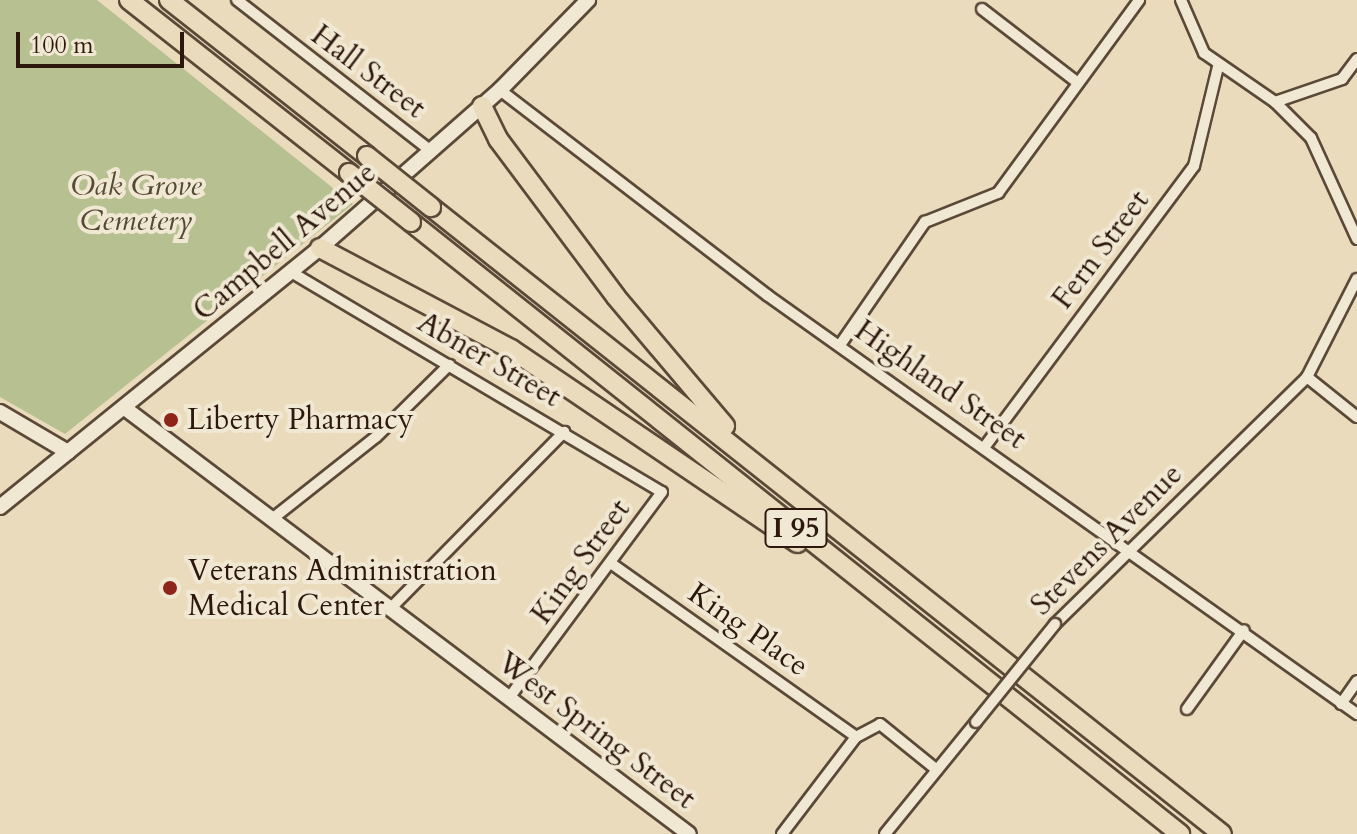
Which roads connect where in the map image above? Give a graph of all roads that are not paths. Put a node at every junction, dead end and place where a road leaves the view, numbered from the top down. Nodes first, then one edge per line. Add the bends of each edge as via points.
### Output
1 (129, 0) edge
2 (169, 0) edge
3 (237, 0) edge
4 (588, 0) edge
5 (1139, 0) edge
6 (1181, 0) edge
7 (982, 9) dead end
8 (1357, 59) edge
9 (1218, 67) junction
10 (1078, 83) junction
11 (500, 90) junction
12 (1275, 102) junction
13 (482, 106) junction
14 (432, 152) junction
15 (1357, 239) edge
16 (320, 248) junction
17 (291, 272) junction
18 (1357, 279) edge
19 (840, 345) junction
20 (449, 365) junction
21 (1307, 377) junction
22 (126, 409) junction
23 (0, 412) edge
24 (1357, 417) edge
25 (564, 432) junction
26 (986, 445) junction
27 (68, 452) junction
28 (662, 492) joint
29 (0, 507) edge
30 (272, 519) junction
31 (1129, 549) junction
32 (870, 556) junction
33 (612, 564) junction
34 (389, 610) junction
35 (1244, 630) junction
36 (947, 648) junction
37 (1357, 681) edge
38 (509, 698) junction
39 (1341, 704) junction
40 (1187, 709) dead end
41 (1357, 714) edge
42 (856, 737) junction
43 (937, 770) junction
44 (689, 834) edge
45 (782, 834) edge
46 (885, 834) edge
47 (1180, 834) edge
48 (1222, 834) edge

1 - 36 highway, I 95, bridge
2 - 32 highway, I 95, bridge
3 - 14 street, Hall Street
4 - 11 main road, Campbell Avenue
5 - 10 street
6 - 9 street via 1196,43
7 - 10 street
8 - 12 street via 1342,79
9 - 12 street
9 - 26 street, Fern Street via 1194,166
10 - 19 street via 993,198 925,222
11 - 13 main road, Campbell Avenue
11 - 19 street, Highland Street
12 - 15 street via 1323,155
13 - 14 main road, Campbell Avenue
13 - 32 highway via 498,139 706,409
14 - 16 main road, Campbell Avenue
16 - 17 main road, Campbell Avenue
16 - 36 highway via 560,379
17 - 20 street, Abner Street
17 - 22 main road, Campbell Avenue
18 - 21 street, Stevens Avenue
19 - 26 street, Highland Street
20 - 25 street, Abner Street
20 - 30 street via 376,437
21 - 24 street
21 - 31 street, Stevens Avenue
22 - 27 main road, Campbell Avenue
22 - 30 main road, West Spring Street
23 - 27 main road
25 - 28 street, Abner Street
25 - 34 street
26 - 31 street, Highland Street
27 - 29 main road, Campbell Avenue
28 - 33 street, King Street
30 - 34 main road, West Spring Street
31 - 35 street, Highland Street
31 - 43 street, Stevens Avenue, bridge via 1055,624
32 - 48 highway, I 95
33 - 38 street, King Street
33 - 42 street, King Place
34 - 38 main road, West Spring Street
35 - 39 street, Highland Street
35 - 40 street
36 - 47 highway, I 95
37 - 39 street
38 - 44 main road, West Spring Street
39 - 41 street, Highland Street
42 - 43 street via 880,724
42 - 45 street
43 - 46 street, Stevens Avenue

